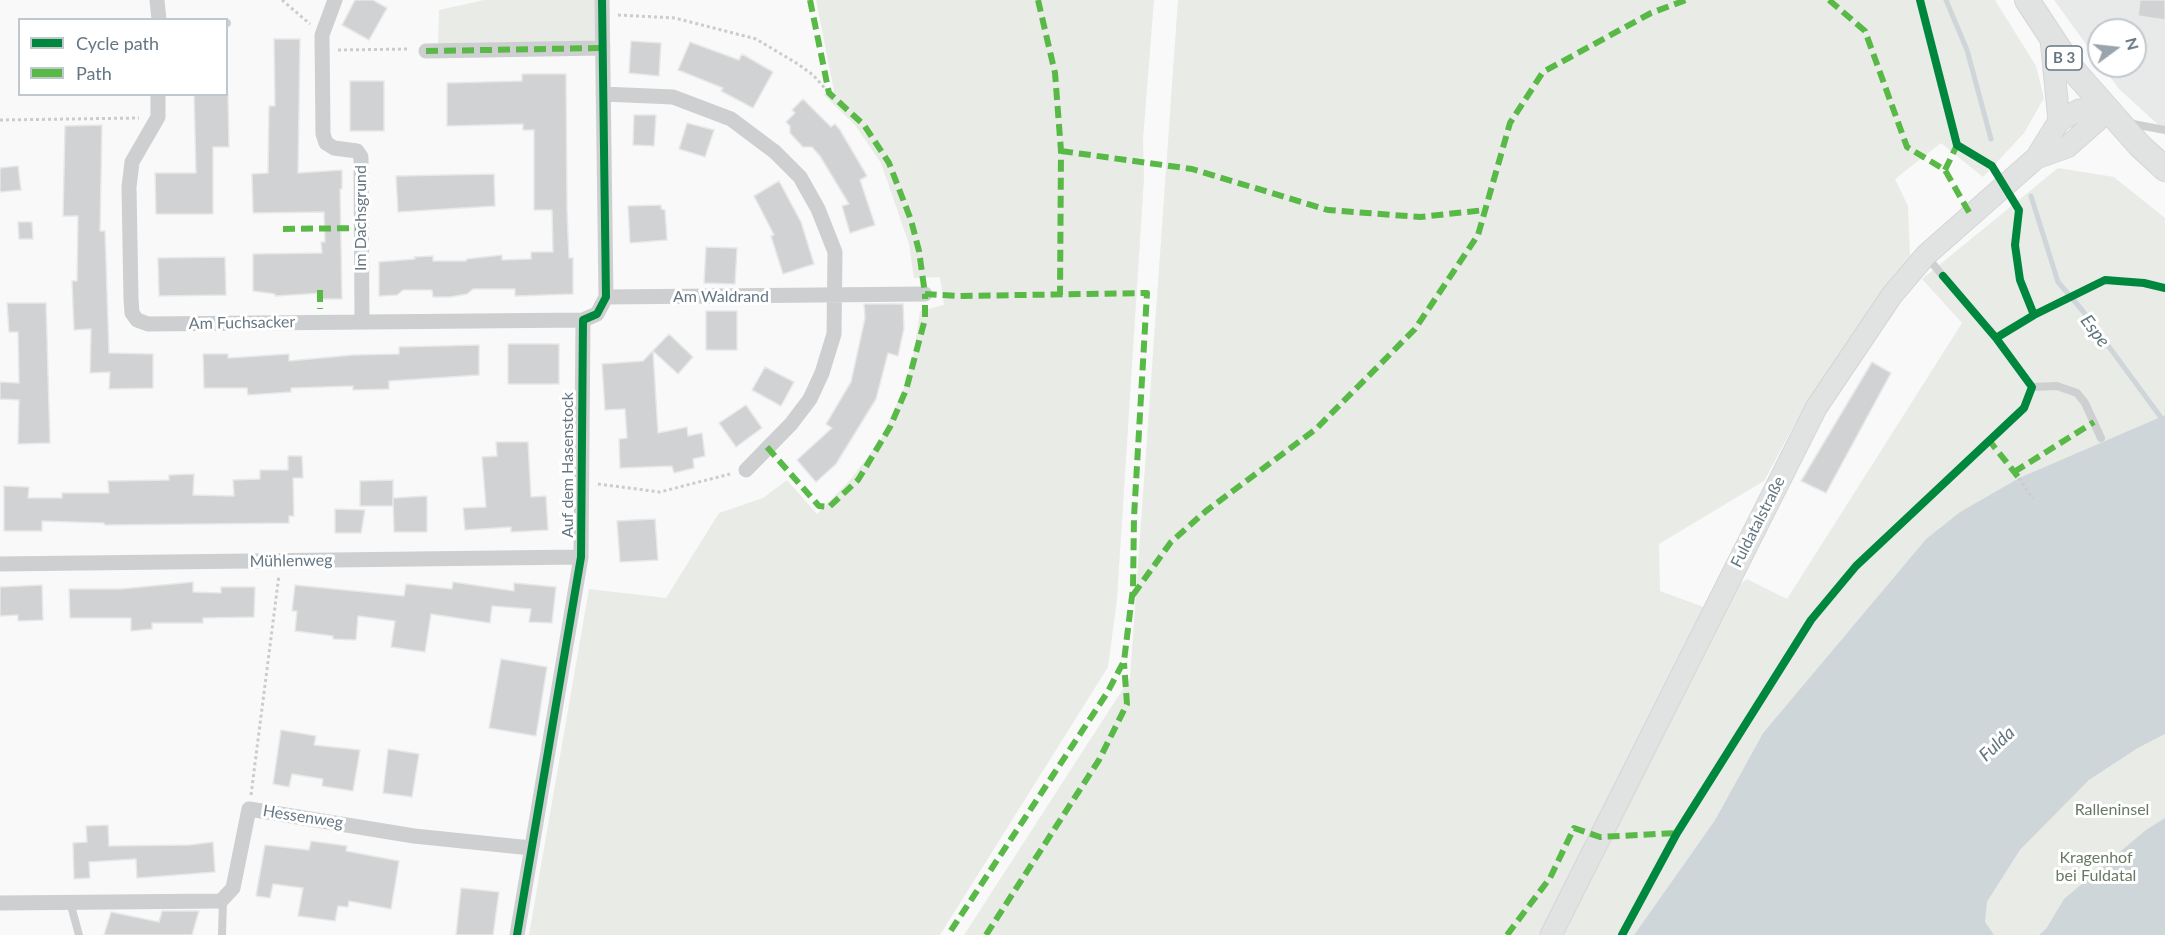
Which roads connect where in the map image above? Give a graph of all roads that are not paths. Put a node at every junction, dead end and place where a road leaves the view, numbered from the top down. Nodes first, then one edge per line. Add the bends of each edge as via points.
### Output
1 (157, 0) edge
2 (335, 0) edge
3 (2026, 0) edge
4 (603, 8) edge
5 (159, 18) edge
6 (2050, 39) junction
7 (603, 48) junction
8 (426, 51) road end
9 (603, 94) junction
10 (158, 96) edge
11 (2113, 115) junction
12 (2059, 121) junction
13 (2165, 130) edge
14 (2036, 158) junction
15 (2165, 169) edge
16 (1926, 255) junction
17 (1943, 276) dead end
18 (925, 294) dead end
19 (836, 295) junction
20 (606, 297) junction
21 (583, 320) junction
22 (362, 321) junction
23 (2032, 387) dead end
24 (2102, 438) dead end
25 (746, 470) road end
26 (582, 557) junction
27 (0, 564) edge
28 (531, 848) junction
29 (224, 898) junction
30 (70, 902) junction
31 (0, 903) edge
32 (79, 935) edge
33 (222, 935) edge
34 (517, 935) edge
35 (1551, 935) edge

1 - 5 street
2 - 22 street, Im Dachsgrund via 322,42 322,115 326,143 357,151 361,157
3 - 6 main road, B 3
4 - 7 street
6 - 11 main road, B 3
6 - 12 main road
7 - 8 street
7 - 9 street
9 - 19 street via 673,97 731,119 775,152 800,177 818,209 835,252
9 - 20 street
10 - 22 street, Am Fuchsacker via 158,117 132,162 130,176 131,299 137,320 148,324
11 - 12 main road via 2079,110
11 - 13 lane
11 - 14 main road, Fuldatalstraße via 2067,147
11 - 15 main road, B 3
12 - 14 main road, Fuldatalstraße
14 - 16 main road, Fuldatalstraße
16 - 17 lane
16 - 35 main road, Fuldatalstraße via 1892,296 1816,408
18 - 19 street, Am Waldrand
19 - 20 street, Am Waldrand
19 - 25 street via 834,334 810,399
20 - 21 street via 597,314
21 - 22 street, Am Fuchsacker
21 - 26 street, Auf dem Hasenstock
23 - 24 lane via 2056,386 2077,393
26 - 27 street, Mühlenweg
26 - 28 street, Auf dem Hasenstock
28 - 29 street, Hessenweg via 414,836 249,808 233,888
28 - 34 street, Auf dem Hasenstock
29 - 30 street
29 - 33 lane
30 - 31 street
30 - 32 lane

